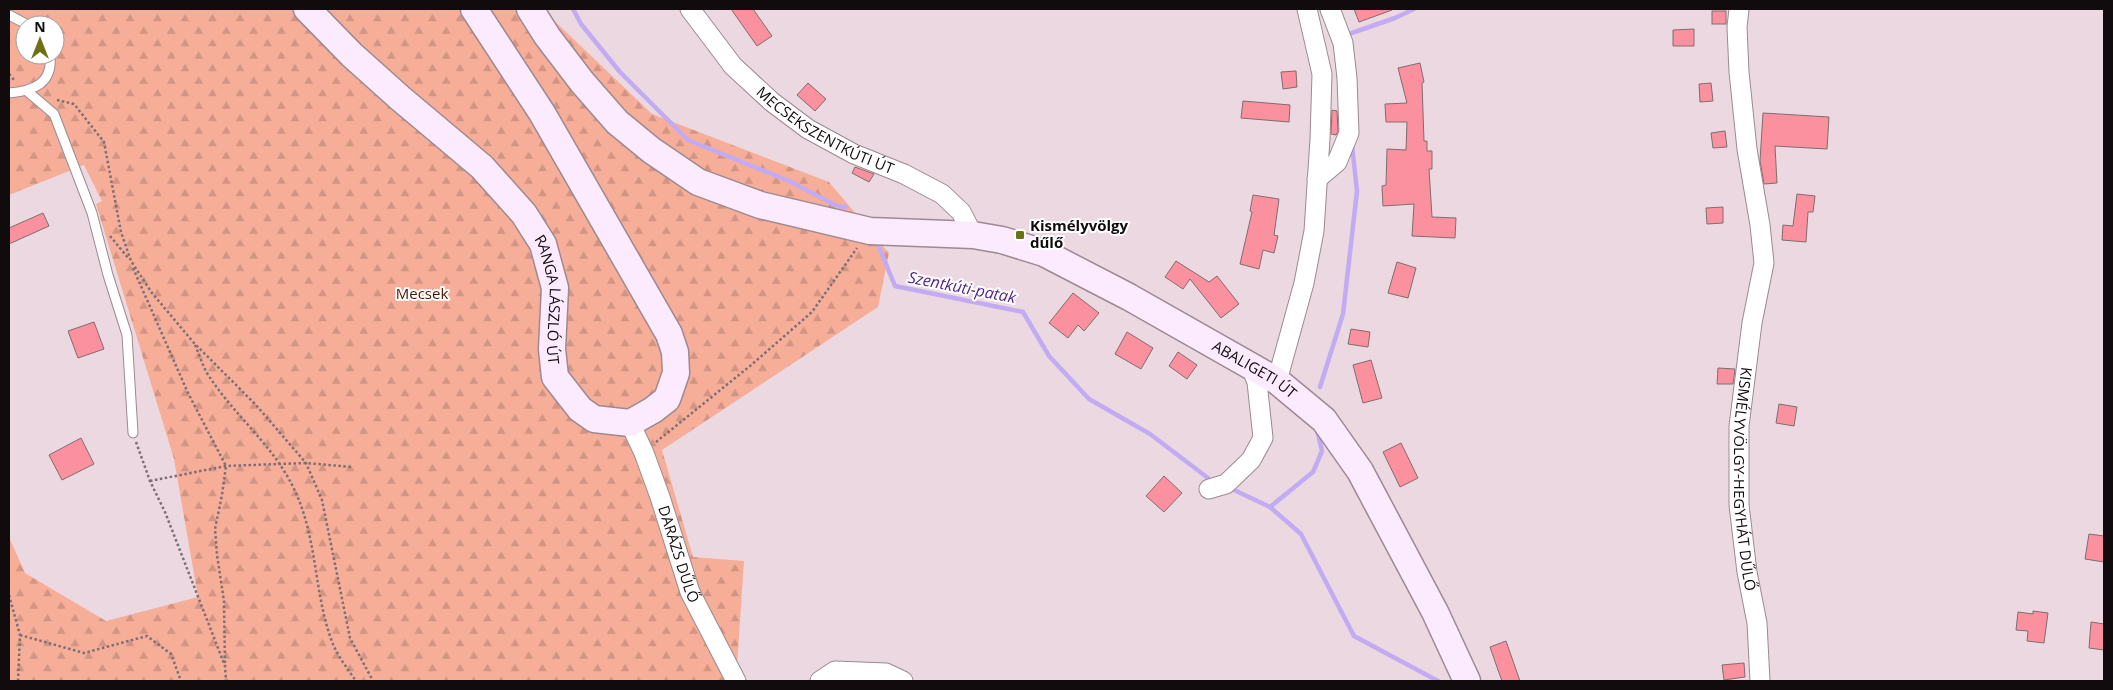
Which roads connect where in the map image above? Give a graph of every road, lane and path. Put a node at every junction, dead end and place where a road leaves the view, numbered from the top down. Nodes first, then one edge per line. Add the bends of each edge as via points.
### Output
1 (307, 9) edge
2 (474, 9) edge
3 (530, 9) edge
4 (690, 9) edge
5 (1307, 9) edge
6 (1330, 9) edge
7 (1739, 9) edge
8 (50, 65) edge
9 (26, 91) junction
10 (9, 92) edge
11 (55, 99) dead end
12 (1317, 179) junction
13 (870, 230) junction
14 (973, 235) junction
15 (130, 261) junction
16 (194, 344) junction
17 (1250, 365) junction
18 (1277, 380) junction
19 (630, 423) junction
20 (133, 434) joint
21 (644, 453) junction
22 (306, 463) junction
23 (282, 464) junction
24 (226, 466) junction
25 (352, 467) dead end
26 (150, 481) junction
27 (1209, 489) dead end
28 (9, 595) edge
29 (20, 635) junction
30 (225, 666) junction
31 (18, 681) edge
32 (181, 681) edge
33 (226, 681) edge
34 (356, 681) edge
35 (373, 681) edge
36 (736, 681) edge
37 (820, 681) edge
38 (903, 681) edge
39 (1467, 681) edge
40 (1760, 681) edge

1 - 19 main road, RANGA LÁSZLÓ ÚT via 400,98 482,168 524,214 543,244 555,288 552,349 555,377 580,408 594,419
2 - 19 main road via 542,113 669,334 675,352 676,373 667,399
3 - 13 main road, ABALIGETI ÚT via 576,74 617,122 690,177 760,205
4 - 14 street, MECSEKSZENTKÚTI ÚT via 733,66 772,102 808,129 854,154 942,194 960,212
5 - 12 street via 1322,74
6 - 12 street via 1342,44 1349,133 1337,162
7 - 40 street, KISMÉLYVÖLGY-HEGYHÁT DŰLŐ via 1738,72 1764,263 1752,323 1739,426 1739,505 1757,623
8 - 9 lane via 41,84
9 - 10 lane
9 - 20 lane via 54,114 92,213 127,335
11 - 15 path via 74,104 104,142 121,232
12 - 18 street via 1314,231 1306,274
13 - 14 main road, ABALIGETI ÚT
13 - 21 path via 812,312
14 - 17 main road, ABALIGETI ÚT via 1002,240 1044,254
15 - 16 path
15 - 24 path via 188,393
16 - 22 path via 256,406
16 - 23 path via 206,372
17 - 18 main road, ABALIGETI ÚT
17 - 27 street via 1257,382 1263,438 1251,460 1226,484
18 - 39 main road, ABALIGETI ÚT via 1324,420 1360,471 1435,612
19 - 21 street, DARÁZS DŰLŐ
20 - 26 path
21 - 36 street, DARÁZS DŰLŐ via 690,592
22 - 23 path
22 - 25 path
22 - 35 path via 322,500 350,638
23 - 24 path
23 - 34 path via 305,515 313,543 331,640
24 - 26 path
24 - 30 path via 215,528 224,601
26 - 30 path
28 - 29 path
29 - 31 path
29 - 32 path via 84,653 147,636 171,654
30 - 33 path
37 - 38 street via 835,671 886,674

